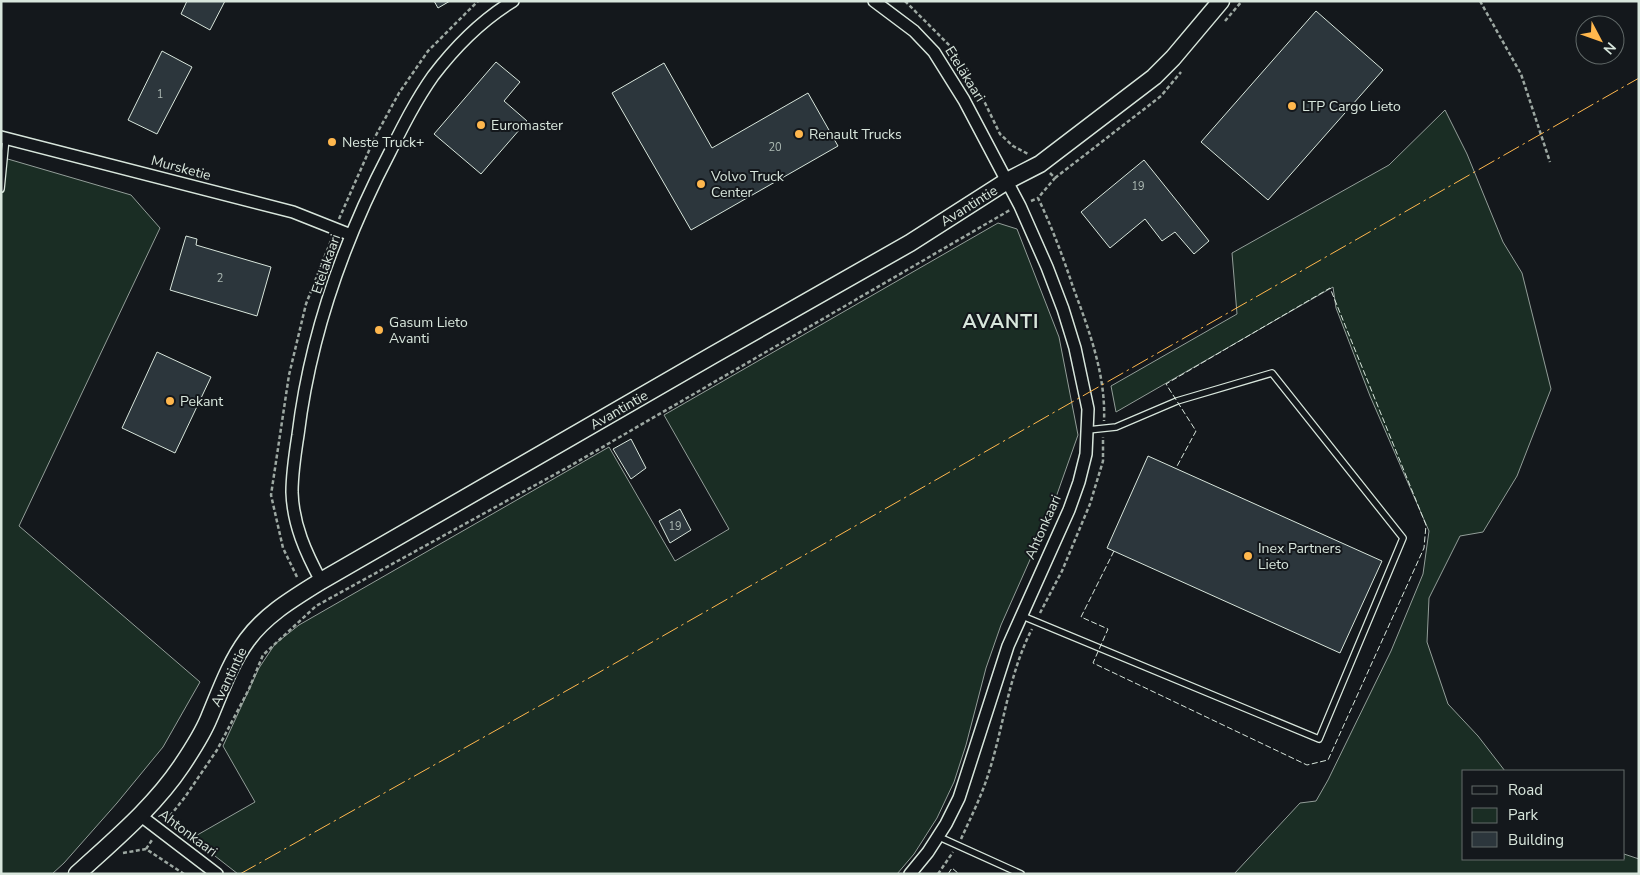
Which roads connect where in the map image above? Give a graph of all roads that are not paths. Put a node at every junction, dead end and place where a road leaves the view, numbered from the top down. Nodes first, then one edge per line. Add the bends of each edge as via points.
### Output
1 (513, 1) edge
2 (874, 1) edge
3 (1220, 1) edge
4 (4, 138) edge
5 (1007, 181) junction
6 (1, 189) edge
7 (351, 235) junction
8 (1088, 430) junction
9 (321, 581) junction
10 (1020, 614) junction
11 (141, 816) junction
12 (937, 836) junction
13 (77, 874) edge
14 (217, 874) edge
15 (910, 874) edge
16 (1021, 874) edge

1 - 7 street, Eteläkaari via 477,27 434,76 409,115
2 - 5 street, Eteläkaari via 934,52
3 - 5 street, Avantintie via 1154,77 1040,164
4 - 6 lane
4 - 7 street, Mursketie via 293,212
5 - 8 street, Ahtonkaari via 1063,309 1081,373 1088,409
5 - 9 street, Avantintie via 910,243
7 - 9 street, Eteläkaari via 310,363 292,490 294,511 307,554
8 - 10 street, Ahtonkaari via 1084,463 1069,510
8 - 10 lane via 1116,427 1177,401 1272,373 1403,538 1319,739
9 - 11 street, Avantintie via 280,607 246,641 190,753
10 - 12 street, Ahtonkaari via 959,798
11 - 13 street, Avantintie
11 - 14 street, Ahtonkaari
12 - 15 street, Ahtonkaari
12 - 16 lane

